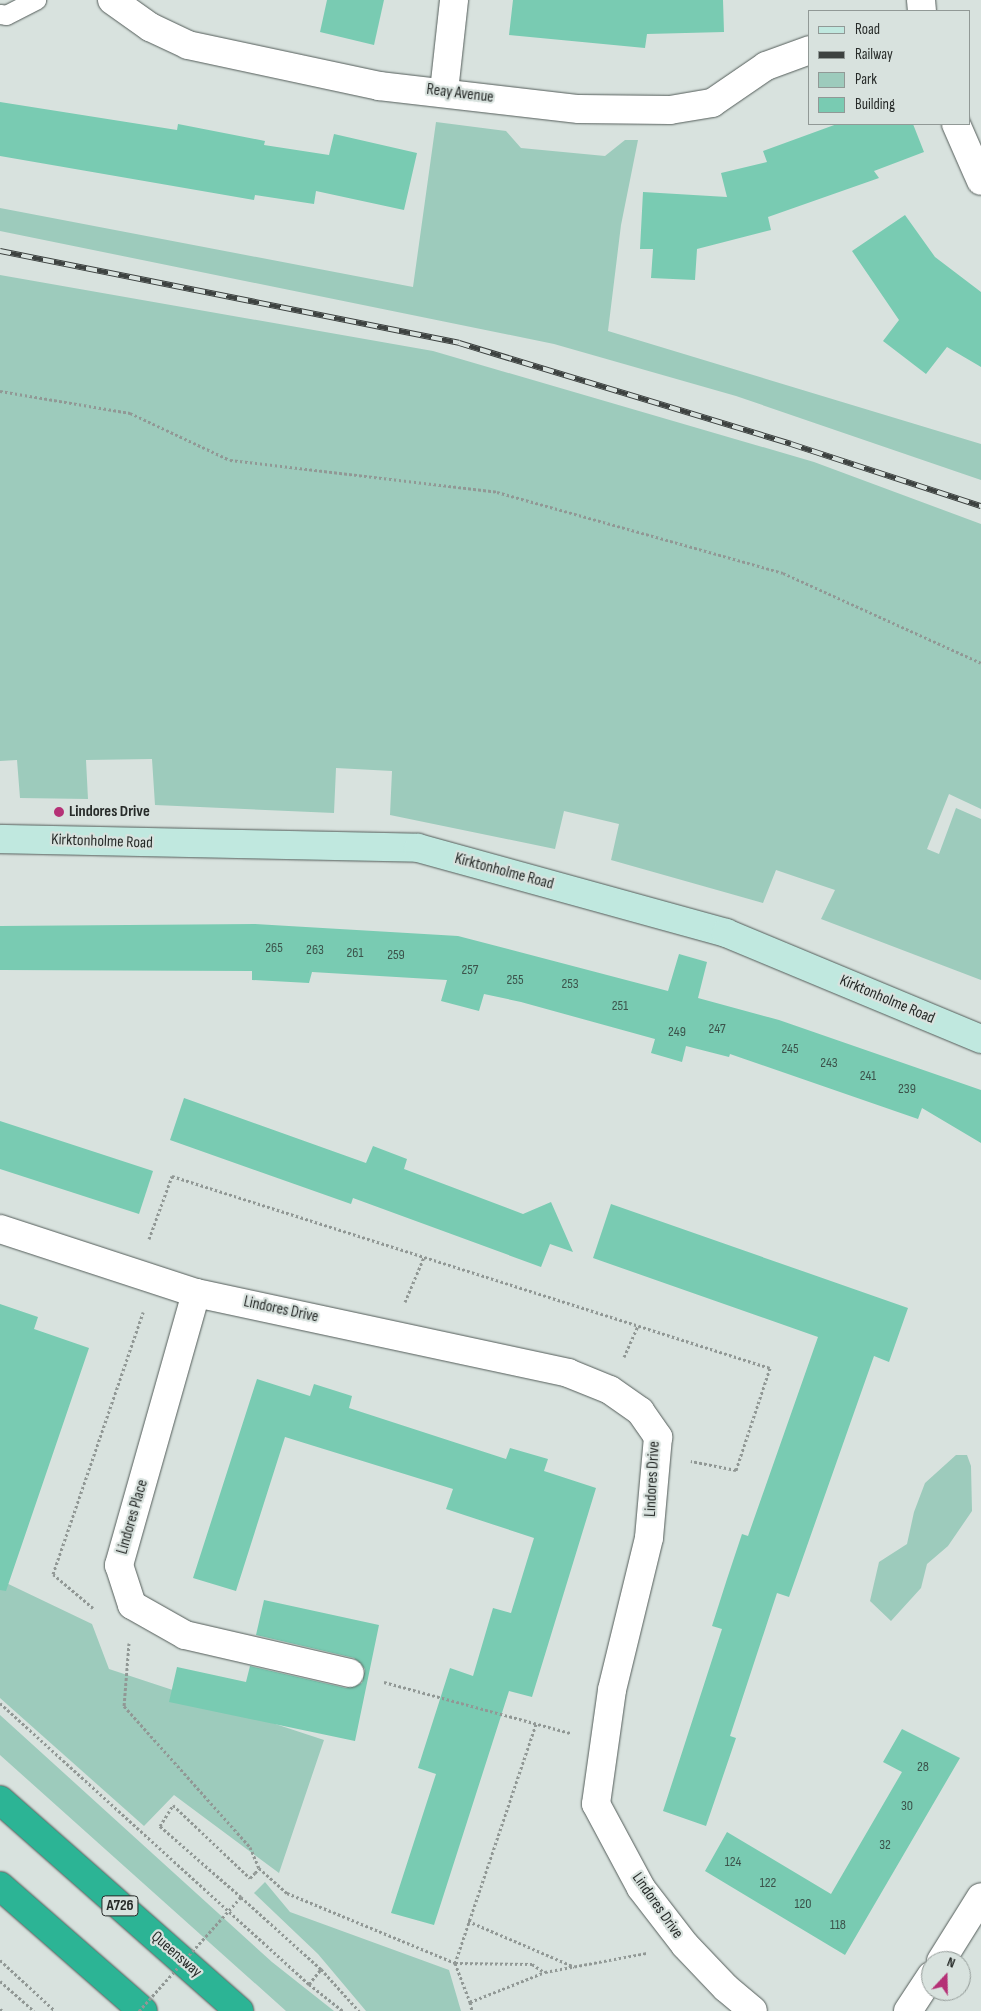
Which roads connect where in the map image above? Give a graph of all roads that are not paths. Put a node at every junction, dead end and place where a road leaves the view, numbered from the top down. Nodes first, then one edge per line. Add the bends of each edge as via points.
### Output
1 (36, 0) edge
2 (112, 0) edge
3 (454, 0) edge
4 (0, 14) edge
5 (808, 51) edge
6 (444, 91) junction
7 (956, 125) edge
8 (981, 182) edge
9 (0, 839) edge
10 (981, 1039) edge
11 (0, 1229) edge
12 (196, 1293) junction
13 (350, 1673) road end
14 (0, 1800) edge
15 (0, 1886) edge
16 (981, 1897) edge
17 (947, 1951) edge
18 (921, 1991) edge
19 (143, 2011) edge
20 (239, 2011) edge
21 (753, 2011) edge
22 (908, 2011) edge

1 - 4 lane via 6,15
2 - 6 street, Reay Avenue via 150,27 188,45 379,86
3 - 6 street
5 - 6 street, Reay Avenue via 766,66 712,103 670,110 579,109
7 - 8 street
9 - 10 street, Kirktonholme Road via 418,848 726,933
11 - 12 street, Lindores Drive
12 - 13 street, Lindores Place via 119,1565 132,1605 185,1635
12 - 21 street, Lindores Drive via 568,1373 610,1390 640,1411 658,1437 650,1538 612,1690 596,1804 641,1888 685,1945
14 - 20 highway, Queensway / A726
15 - 19 highway
16 - 17 street
18 - 22 street

